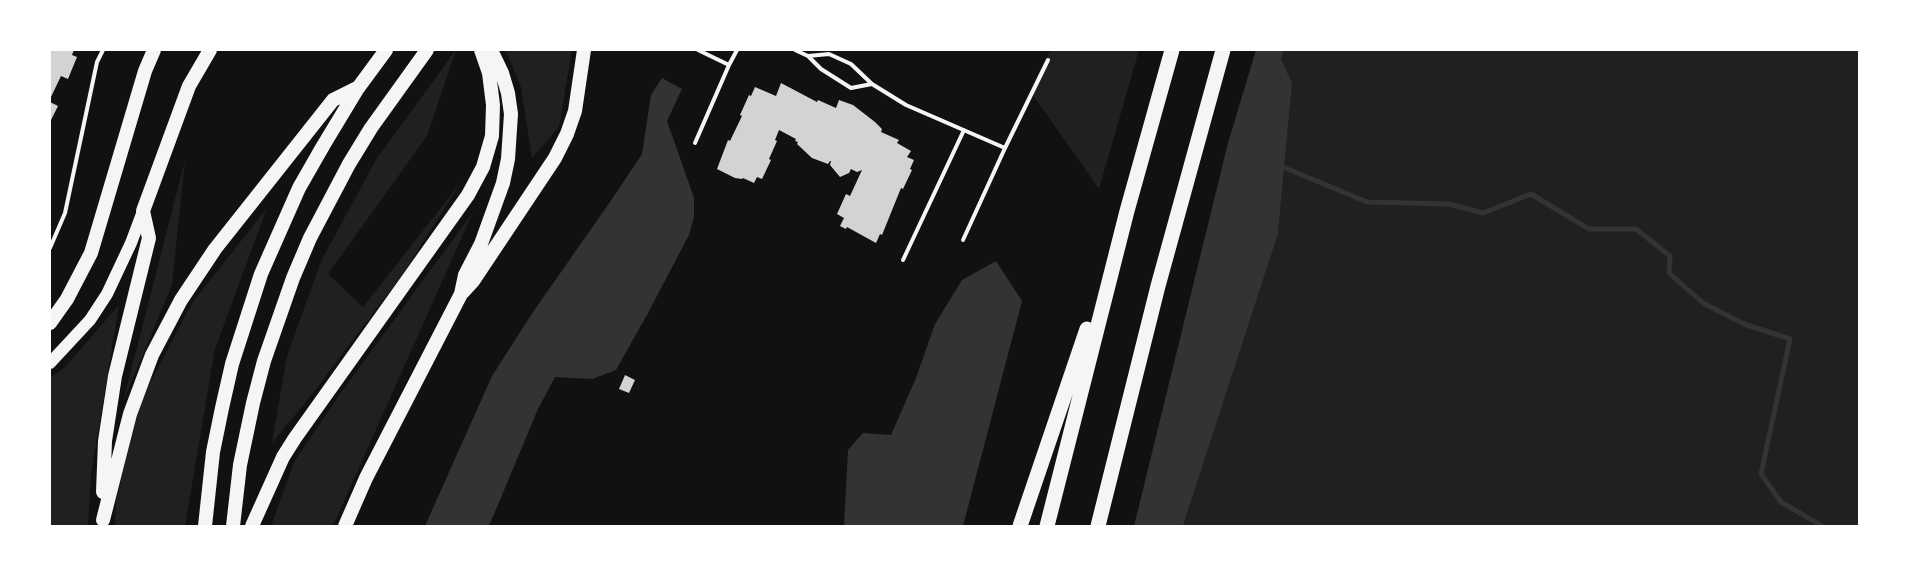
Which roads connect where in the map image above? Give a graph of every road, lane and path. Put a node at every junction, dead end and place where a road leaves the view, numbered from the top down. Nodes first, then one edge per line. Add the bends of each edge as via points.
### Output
1 (103, 50) edge
2 (154, 50) edge
3 (210, 50) edge
4 (386, 50) edge
5 (427, 50) edge
6 (481, 50) edge
7 (491, 50) edge
8 (584, 50) edge
9 (698, 50) edge
10 (737, 50) edge
11 (795, 50) edge
12 (1172, 50) edge
13 (1223, 50) edge
14 (808, 56) junction
15 (1048, 60) dead end
16 (729, 65) junction
17 (872, 84) junction
18 (358, 88) junction
19 (964, 130) junction
20 (695, 143) dead end
21 (1005, 148) junction
22 (143, 211) junction
23 (1127, 211) junction
24 (963, 240) dead end
25 (50, 248) edge
26 (903, 260) dead end
27 (461, 294) junction
28 (50, 323) edge
29 (50, 363) edge
30 (103, 523) edge
31 (205, 526) edge
32 (233, 526) edge
33 (252, 526) edge
34 (346, 526) edge
35 (1020, 526) edge
36 (1047, 526) edge
37 (1098, 526) edge

1 - 25 lane via 97,62 65,213
2 - 28 highway via 91,253 67,299
3 - 22 highway via 189,86
4 - 18 highway
5 - 32 highway via 349,164 293,278 253,403 240,465
6 - 33 highway via 489,73 493,105 492,136 483,167 468,195 295,438
7 - 27 highway via 508,93 511,135 493,214
8 - 27 highway via 575,112 559,150 473,281
9 - 16 lane
10 - 16 lane
11 - 14 lane
12 - 23 highway
13 - 37 highway via 1158,286
14 - 17 lane via 829,54 836,57 851,64
14 - 17 lane via 821,69 851,88
15 - 21 lane
16 - 20 lane
17 - 19 lane via 906,105
18 - 30 highway via 333,100 216,249 181,300 140,384 121,444
18 - 31 highway via 299,188 279,230 249,310 232,364 213,452
19 - 21 lane
19 - 26 lane
21 - 24 lane
22 - 29 main road via 107,294 90,320
22 - 30 highway via 149,238 123,339 109,412
23 - 35 highway
23 - 36 highway
27 - 34 highway via 366,478

